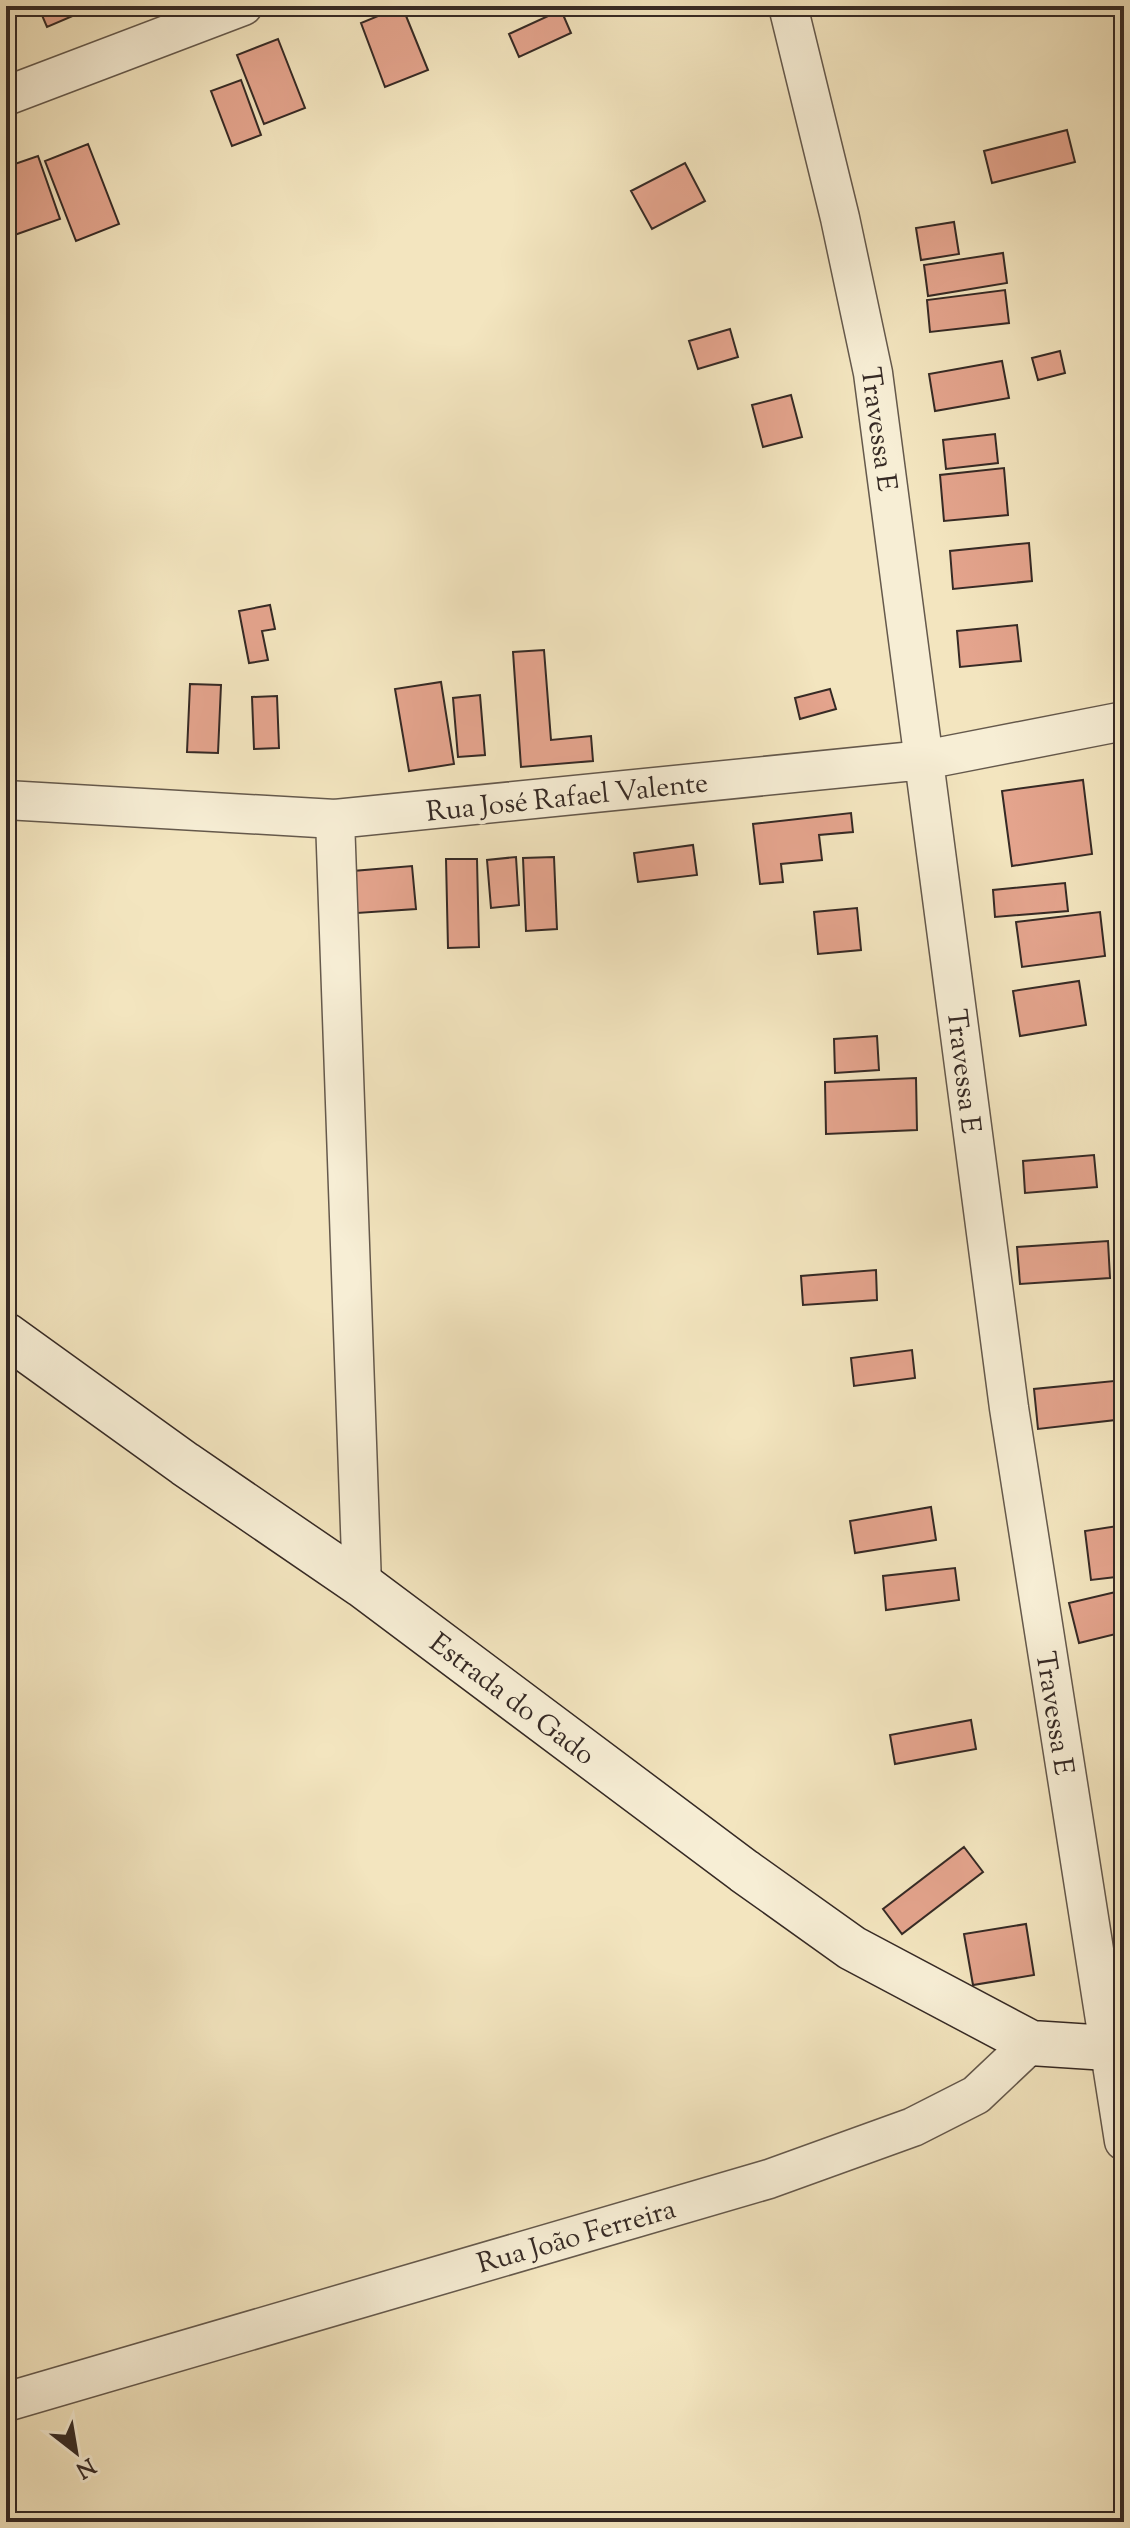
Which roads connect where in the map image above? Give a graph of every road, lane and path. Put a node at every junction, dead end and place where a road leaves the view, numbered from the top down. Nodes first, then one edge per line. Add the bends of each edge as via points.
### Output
1 (243, 6) edge
2 (788, 6) edge
3 (6, 96) edge
4 (1124, 721) edge
5 (924, 760) junction
6 (6, 800) edge
7 (335, 819) junction
8 (6, 1335) edge
9 (362, 1585) junction
10 (1031, 2043) junction
11 (1116, 2046) edge
12 (1124, 2130) edge
13 (6, 2402) edge

1 - 3 street
2 - 5 street, Travessa E via 873,373
4 - 5 street, Rua José Rafael Valente
5 - 7 street, Rua José Rafael Valente
5 - 11 street, Travessa E via 1009,1408
6 - 7 street, Rua José Rafael Valente
7 - 9 street
8 - 9 street, Estrada do Gado
9 - 10 street, Estrada do Gado via 811,1920 852,1948
10 - 11 street
10 - 13 street, Rua João Ferreira via 976,2095 913,2127 769,2179
11 - 12 street, Travessa E

